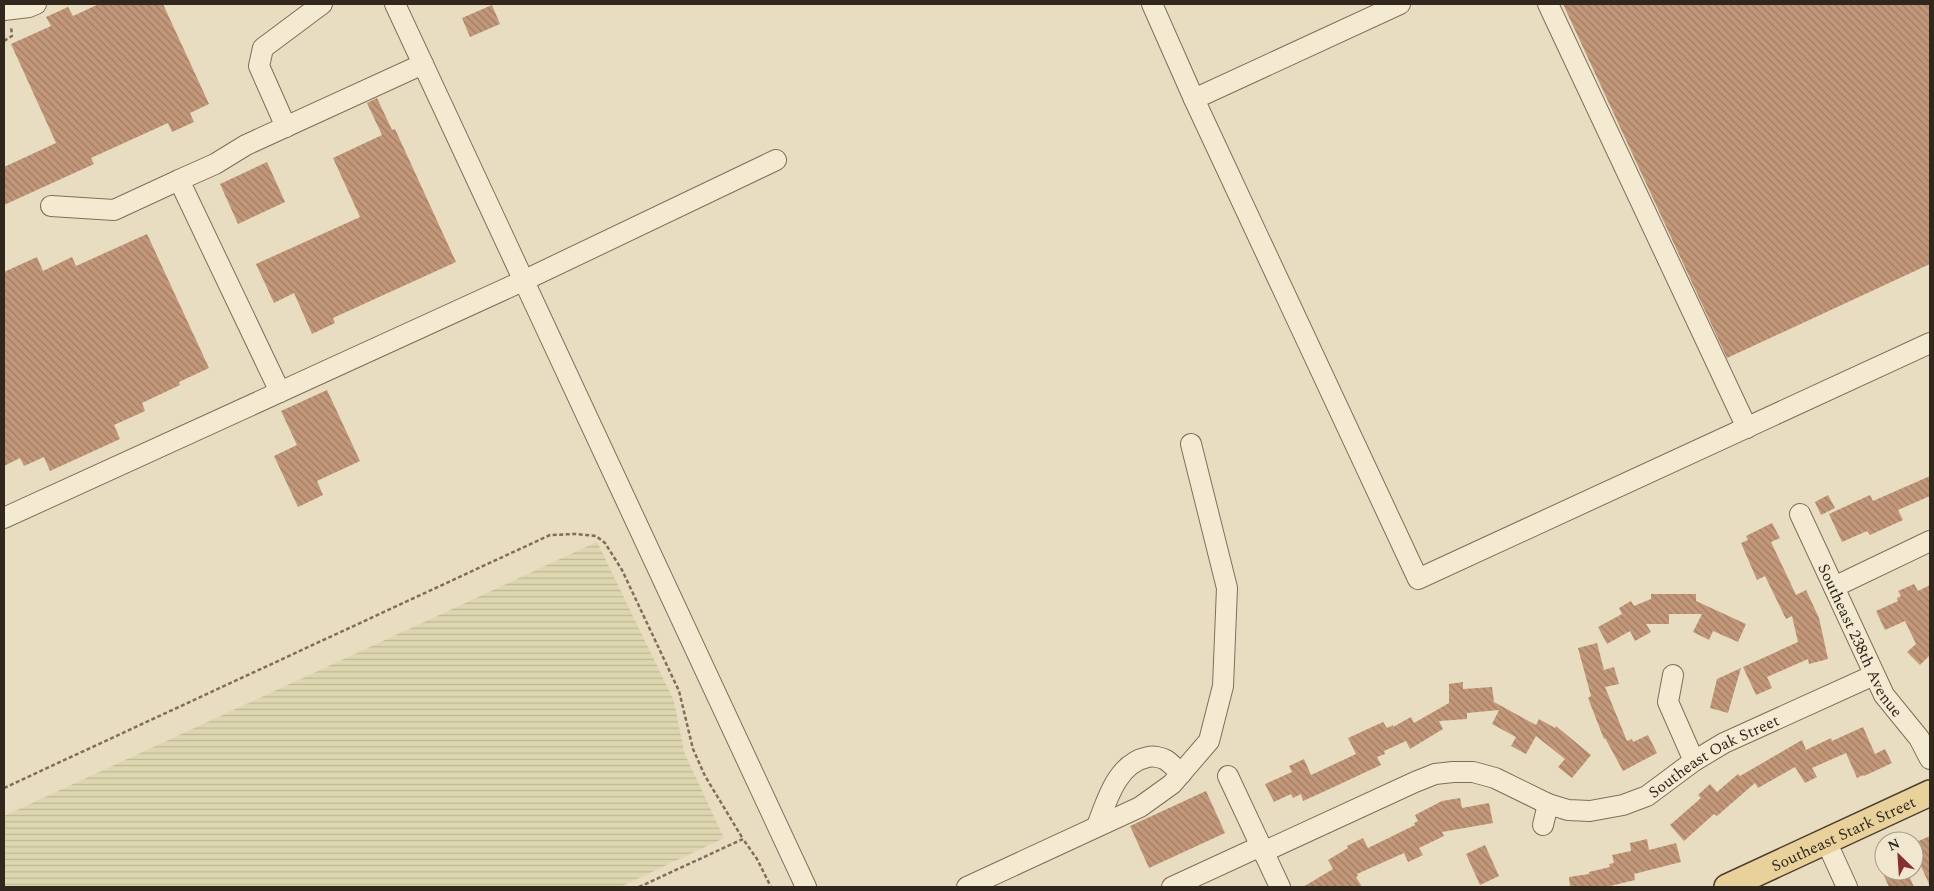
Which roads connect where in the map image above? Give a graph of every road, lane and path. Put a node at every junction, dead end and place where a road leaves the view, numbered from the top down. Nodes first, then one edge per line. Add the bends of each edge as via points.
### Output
1 (36, 4) edge
2 (322, 4) edge
3 (395, 4) edge
4 (1152, 4) edge
5 (1400, 4) edge
6 (1548, 4) edge
7 (4, 10) edge
8 (423, 64) junction
9 (1194, 99) junction
10 (286, 127) junction
11 (776, 160) dead end
12 (179, 180) junction
13 (51, 206) dead end
14 (525, 280) junction
15 (1930, 343) edge
16 (280, 392) junction
17 (1747, 428) junction
18 (1191, 444) dead end
19 (1800, 514) dead end
20 (4, 518) edge
21 (1930, 541) edge
22 (1834, 587) junction
23 (1673, 675) dead end
24 (1874, 675) junction
25 (1930, 759) edge
26 (1694, 761) junction
27 (1181, 774) junction
28 (1228, 776) dead end
29 (4, 788) edge
30 (1930, 793) edge
31 (1548, 804) junction
32 (1543, 825) dead end
33 (1097, 826) junction
34 (743, 839) junction
35 (1826, 841) junction
36 (1262, 849) junction
37 (639, 887) edge
38 (771, 887) edge
39 (806, 887) edge
40 (967, 887) edge
41 (1172, 887) edge
42 (1280, 887) edge
43 (1727, 887) edge
44 (1847, 887) edge

1 - 7 street
2 - 10 street via 263,48 259,66
3 - 8 street
4 - 9 street
5 - 9 street
6 - 17 street
8 - 10 street
8 - 14 street
9 - 17 street via 1418,580
10 - 12 street
11 - 14 street
12 - 13 street via 114,210
12 - 16 street
14 - 16 street
14 - 39 street
15 - 17 street
16 - 20 street
18 - 27 street via 1227,588 1223,686 1210,741
19 - 22 street, Southeast 238th Avenue
21 - 22 street
22 - 24 street, Southeast 238th Avenue
23 - 26 street via 1668,702
24 - 25 street, Southeast 238th Avenue via 1884,695 1919,738
24 - 26 street, Southeast Oak Street via 1724,743
26 - 31 street, Southeast Oak Street via 1648,796 1624,806 1590,811 1568,810
27 - 33 street via 1140,807
27 - 33 street via 1165,760 1152,756 1125,767
28 - 36 street
29 - 34 path via 550,535 576,534 596,536 606,543 622,570 679,691 693,749 705,776
30 - 35 main road, Southeast Stark Street
31 - 32 street
31 - 36 street, Southeast Oak Street via 1495,778 1474,772 1435,774
33 - 40 street
34 - 37 path
34 - 38 path
35 - 43 main road, Southeast Stark Street
35 - 44 street
36 - 41 street, Southeast Oak Street
36 - 42 street

